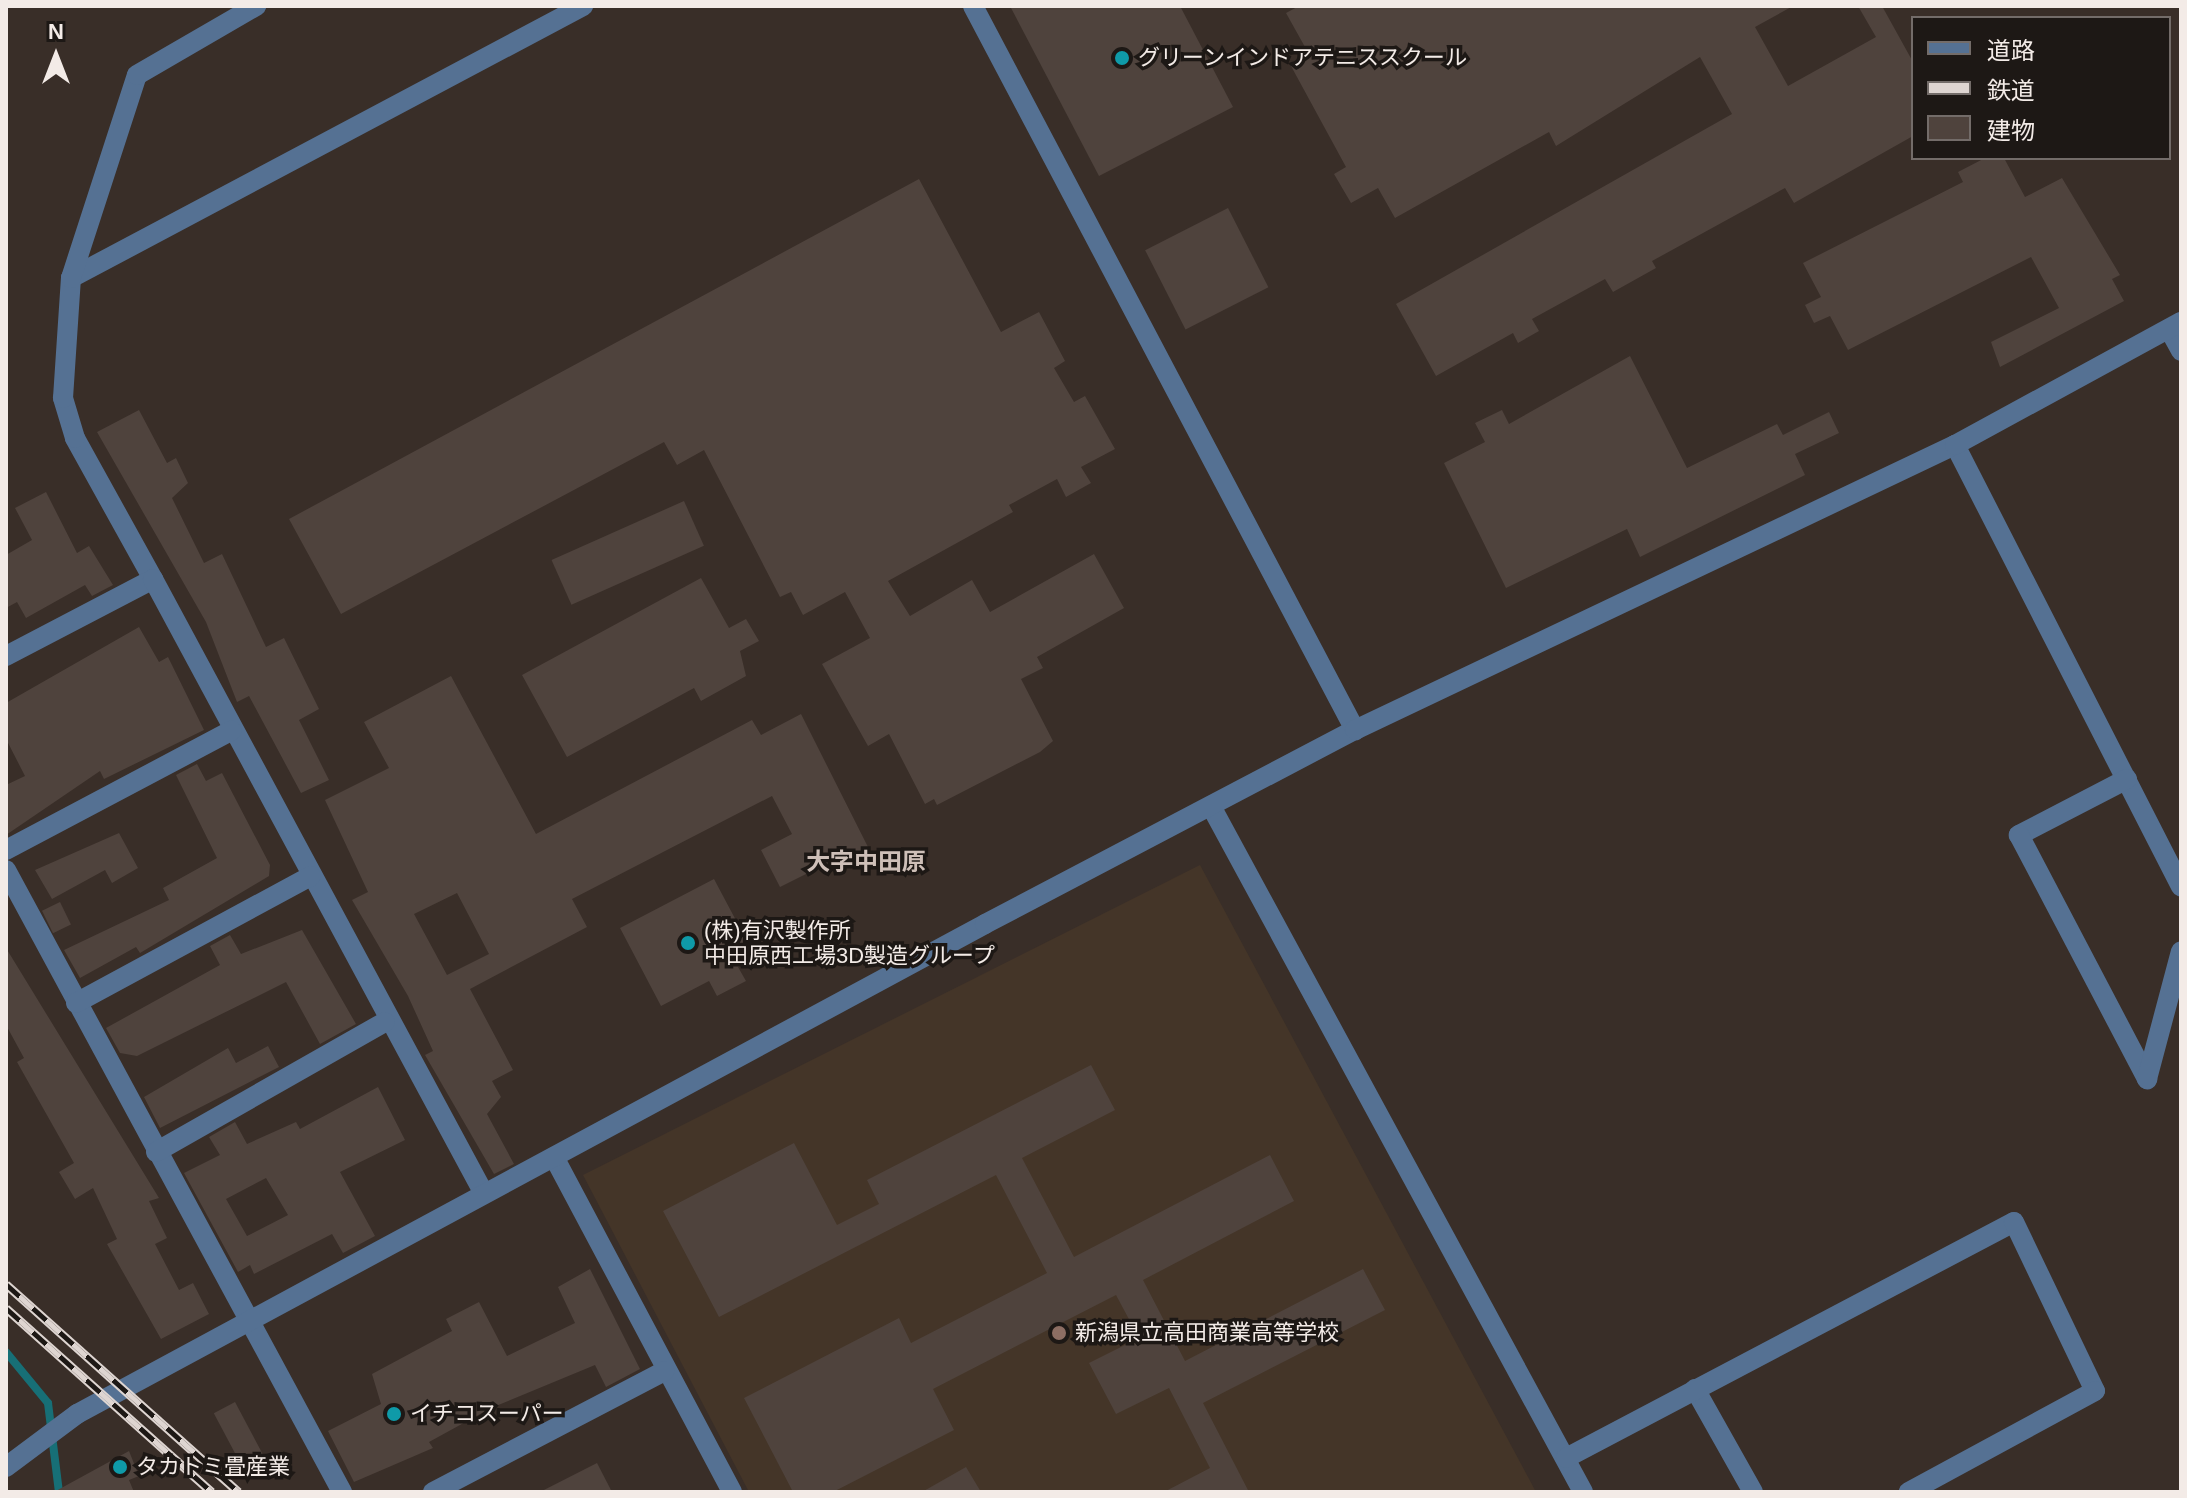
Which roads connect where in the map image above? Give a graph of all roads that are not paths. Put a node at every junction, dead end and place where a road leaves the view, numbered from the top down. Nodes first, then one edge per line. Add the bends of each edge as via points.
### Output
1 (256, 6) edge
2 (583, 6) edge
3 (973, 6) edge
4 (71, 278) junction
5 (2175, 325) edge
6 (2181, 351) edge
7 (1955, 445) junction
8 (153, 579) junction
9 (6, 656) edge
10 (1355, 730) junction
11 (231, 731) junction
12 (2127, 779) junction
13 (1212, 808) junction
14 (6, 850) edge
15 (6, 870) edge
16 (311, 876) junction
17 (2181, 886) edge
18 (2181, 951) edge
19 (76, 1003) junction
20 (385, 1022) junction
21 (156, 1152) junction
22 (554, 1157) junction
23 (483, 1192) junction
24 (245, 1324) junction
25 (664, 1371) junction
26 (1695, 1389) junction
27 (1566, 1458) junction
28 (6, 1467) edge
29 (342, 1492) edge
30 (433, 1492) edge
31 (732, 1492) edge
32 (1583, 1492) edge
33 (1753, 1492) edge
34 (1909, 1492) edge

1 - 4 street via 137,75
2 - 4 street
3 - 10 street
4 - 8 street via 63,398 75,438
5 - 6 street
5 - 7 street
7 - 10 street
7 - 12 street
8 - 9 street
8 - 11 street
10 - 13 street
11 - 14 street
11 - 16 street
12 - 17 street
12 - 18 street via 2019,835 2147,1079
13 - 22 street
13 - 27 street
15 - 19 street
16 - 19 street
16 - 20 street
19 - 21 street
20 - 21 street
20 - 23 street
21 - 24 street
22 - 23 street
22 - 25 street
23 - 24 street
24 - 28 street via 77,1414
24 - 29 street
25 - 30 street
25 - 31 street
26 - 27 street
26 - 33 street
26 - 34 street via 2014,1222 2095,1391
27 - 32 street

